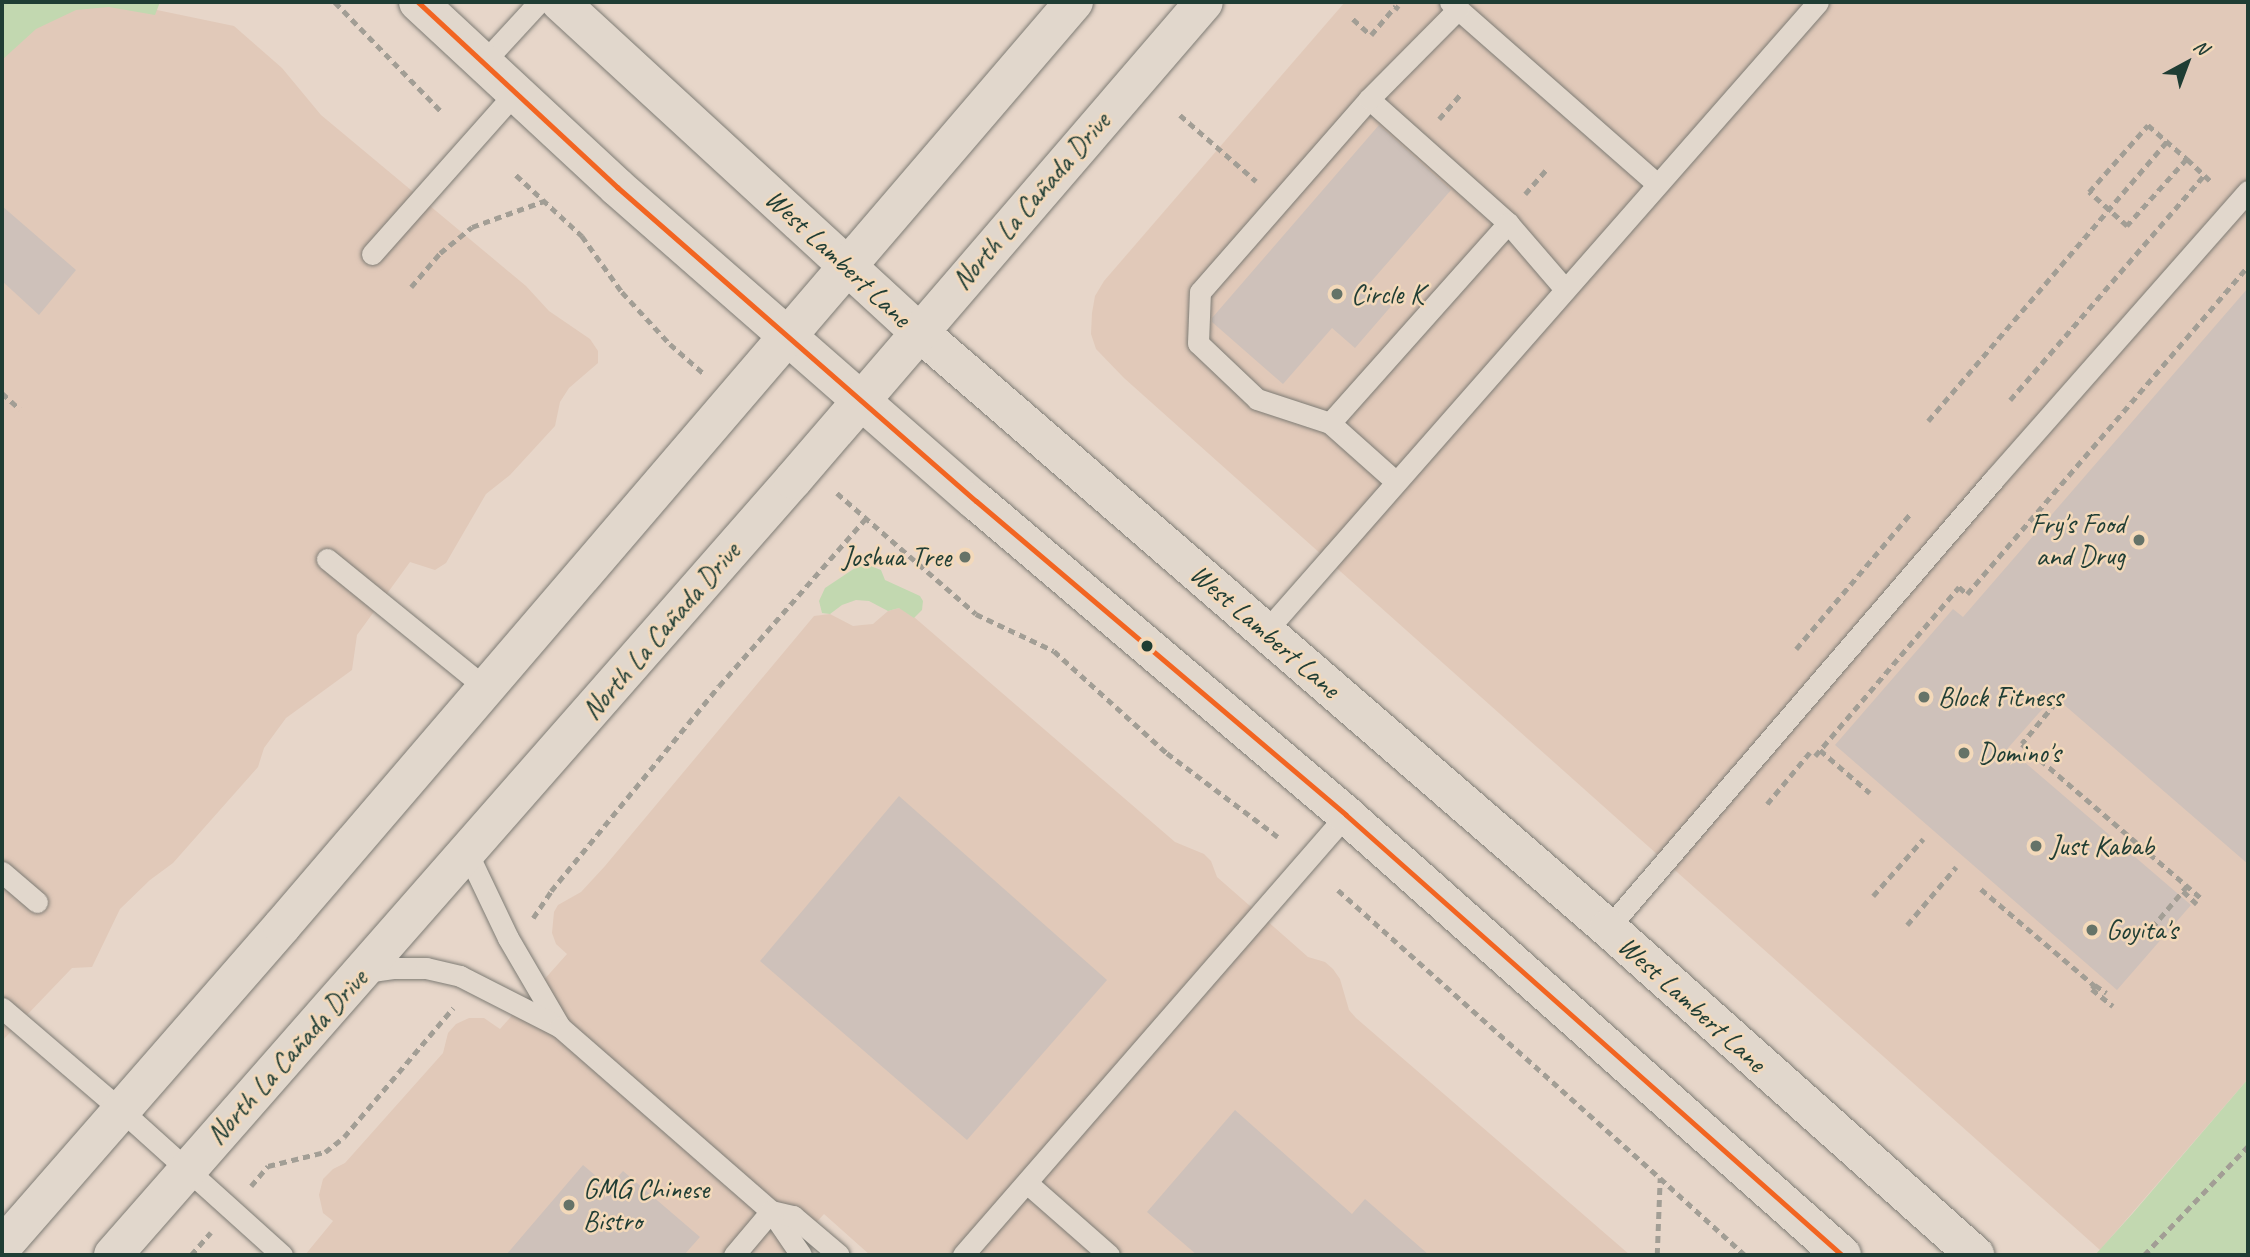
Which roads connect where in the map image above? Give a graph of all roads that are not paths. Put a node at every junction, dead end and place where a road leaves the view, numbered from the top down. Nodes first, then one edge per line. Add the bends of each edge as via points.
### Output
1 (418, 2) edge
2 (539, 2) edge
3 (559, 2) edge
4 (1074, 2) edge
5 (1203, 2) edge
6 (1818, 2) edge
7 (1454, 5) edge
8 (483, 63) junction
9 (516, 92) junction
10 (1369, 99) junction
11 (1657, 183) junction
12 (2248, 191) edge
13 (1508, 223) junction
14 (372, 254) dead end
15 (845, 266) junction
16 (1564, 288) junction
17 (918, 331) junction
18 (788, 335) junction
19 (862, 400) junction
20 (1330, 423) junction
21 (1395, 481) junction
22 (327, 559) dead end
23 (1265, 632) junction
24 (486, 688) junction
25 (1346, 816) junction
26 (467, 852) junction
27 (2, 872) edge
28 (37, 902) dead end
29 (1608, 928) junction
30 (363, 973) junction
31 (2, 1009) edge
32 (561, 1027) junction
33 (121, 1110) junction
34 (187, 1172) junction
35 (1027, 1184) junction
36 (771, 1211) junction
37 (2, 1247) edge
38 (113, 1255) edge
39 (282, 1255) edge
40 (734, 1255) edge
41 (801, 1255) edge
42 (839, 1255) edge
43 (964, 1255) edge
44 (1109, 1255) edge
45 (1842, 1255) edge
46 (1975, 1255) edge

1 - 8 main road
2 - 8 lane
3 - 15 main road, West Lambert Lane
4 - 15 main road
5 - 17 main road, North La Cañada Drive
6 - 11 lane
7 - 10 lane
7 - 11 lane
8 - 9 main road
9 - 14 lane
9 - 18 main road via 617,187
10 - 13 lane
10 - 20 lane via 1200,292 1198,343 1257,399
11 - 16 lane
12 - 29 lane
13 - 16 lane
13 - 20 lane
15 - 17 main road, West Lambert Lane
15 - 18 main road
16 - 21 lane
17 - 19 main road, North La Cañada Drive
17 - 23 main road, West Lambert Lane
18 - 19 main road
18 - 24 main road
19 - 25 main road
19 - 26 main road, North La Cañada Drive
20 - 21 lane
21 - 23 lane
22 - 24 lane
23 - 29 main road, West Lambert Lane
24 - 33 main road
25 - 35 lane
25 - 45 main road
26 - 30 main road, North La Cañada Drive
26 - 32 lane via 508,938
27 - 28 lane
29 - 46 main road, West Lambert Lane
30 - 32 lane via 426,968 460,976
30 - 34 main road, North La Cañada Drive
31 - 33 lane
32 - 36 lane
33 - 34 lane
33 - 37 main road
34 - 38 main road, North La Cañada Drive
34 - 39 lane
35 - 43 lane
35 - 44 lane
36 - 40 lane
36 - 41 lane
36 - 42 lane via 793,1216

